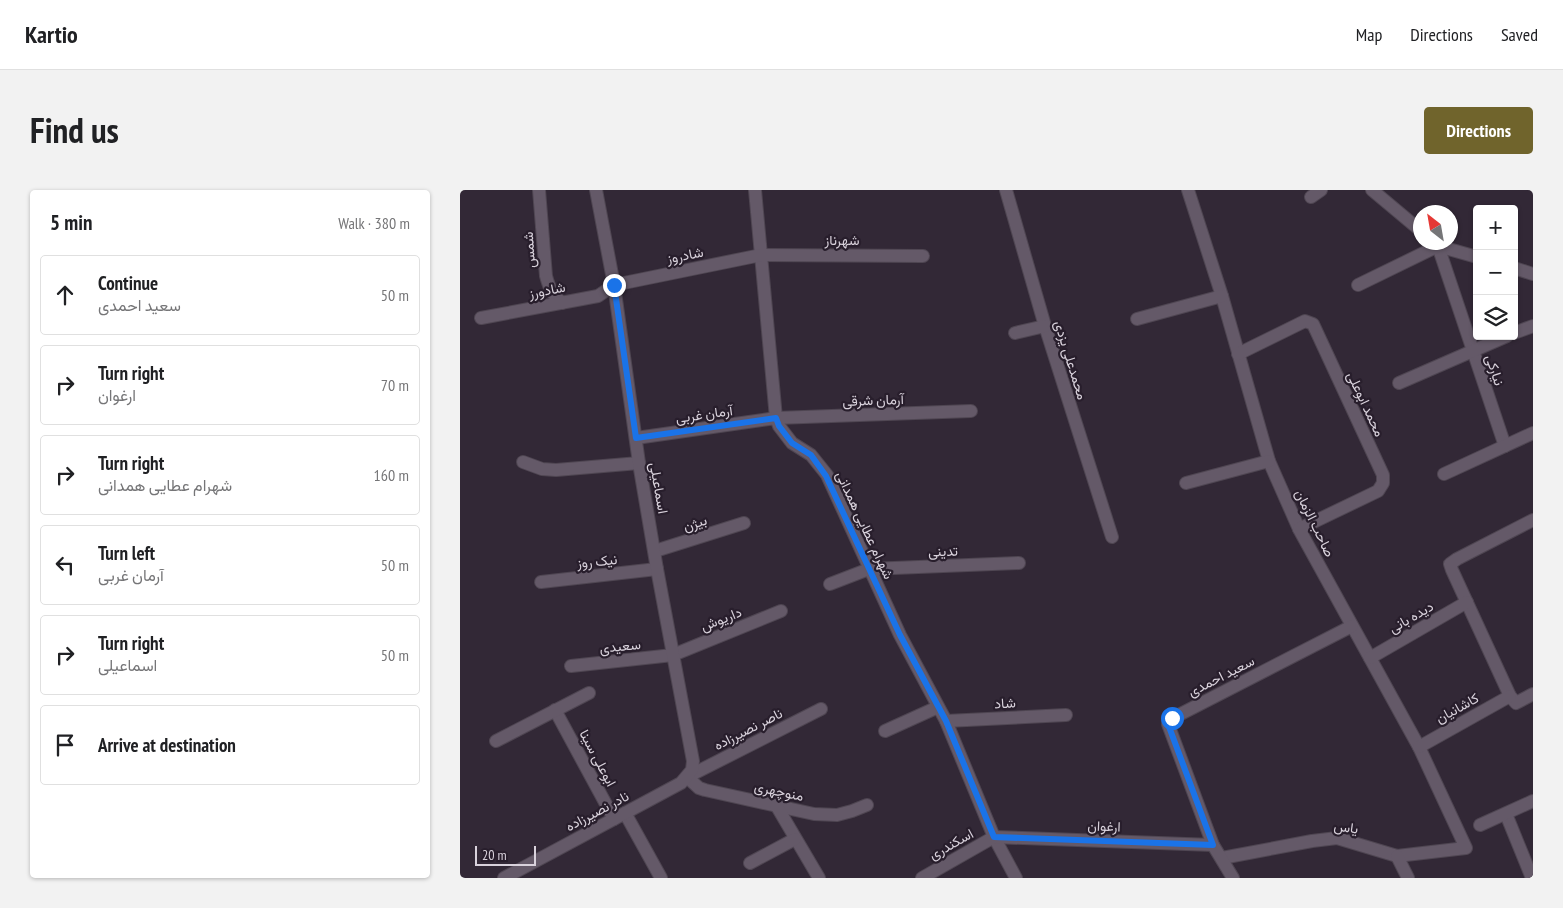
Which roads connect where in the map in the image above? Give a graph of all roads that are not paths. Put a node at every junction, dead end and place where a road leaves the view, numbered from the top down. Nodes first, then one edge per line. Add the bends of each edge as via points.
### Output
1 (539, 190) edge
2 (596, 190) edge
3 (755, 190) edge
4 (1006, 190) edge
5 (1188, 190) edge
6 (1372, 190) edge
7 (1413, 225) edge
8 (1425, 250) edge
9 (1438, 250) edge
10 (1455, 250) edge
11 (761, 255) junction
12 (923, 256) dead end
13 (1473, 256) edge
14 (1518, 269) edge
15 (1533, 274) edge
16 (614, 285) junction
17 (1358, 285) dead end
18 (1222, 296) junction
19 (562, 303) junction
20 (481, 318) dead end
21 (1137, 319) dead end
22 (1045, 326) junction
23 (1533, 326) edge
24 (1518, 332) edge
25 (1015, 333) dead end
26 (1497, 340) edge
27 (1473, 350) junction
28 (1238, 354) junction
29 (1399, 383) dead end
30 (971, 411) dead end
31 (776, 418) junction
32 (1533, 433) edge
33 (636, 438) junction
34 (1505, 446) junction
35 (1270, 461) junction
36 (523, 462) dead end
37 (639, 463) junction
38 (1444, 474) dead end
39 (1186, 483) dead end
40 (1533, 520) edge
41 (744, 523) dead end
42 (1299, 529) junction
43 (1112, 537) dead end
44 (655, 551) junction
45 (1019, 563) dead end
46 (657, 569) junction
47 (869, 569) junction
48 (541, 582) dead end
49 (830, 584) dead end
50 (1467, 602) junction
51 (781, 611) dead end
52 (1352, 626) junction
53 (673, 655) junction
54 (1370, 658) junction
55 (571, 666) dead end
56 (589, 693) dead end
57 (1533, 694) edge
58 (1510, 696) junction
59 (938, 707) junction
60 (821, 709) dead end
61 (556, 710) junction
62 (1066, 715) dead end
63 (946, 721) junction
64 (885, 731) dead end
65 (496, 741) dead end
66 (1419, 746) junction
67 (687, 777) junction
68 (1533, 801) edge
69 (776, 805) junction
70 (867, 805) dead end
71 (1506, 814) junction
72 (620, 816) junction
73 (1480, 825) dead end
74 (994, 837) junction
75 (796, 838) junction
76 (1213, 845) junction
77 (1466, 848) joint
78 (1398, 856) junction
79 (1222, 858) junction
80 (750, 863) dead end
81 (504, 878) edge
82 (661, 878) edge
83 (819, 878) edge
84 (922, 878) edge
85 (1016, 878) edge
86 (1233, 878) edge
87 (1408, 878) edge
88 (1532, 878) edge

1 - 19 street, شمس via 546,276 550,289
2 - 16 street, اسماعیلی
3 - 11 street, شهرام عطایی همدانی
4 - 22 street, محمدعلی یزدی
5 - 18 street, صاحب الزمان
6 - 7 street
8 - 17 street
9 - 27 street, نیارکی
10 - 13 street
11 - 12 street, شهرناز
11 - 16 street, شادروز
11 - 31 street, شهرام عطایی همدانی
14 - 15 street
16 - 19 street, شادورز via 598,296
16 - 33 street, اسماعیلی
18 - 21 street
18 - 28 street, صاحب الزمان
19 - 20 street, شادورز
22 - 25 street
22 - 43 street, محمدعلی یزدی
23 - 24 street
26 - 27 street
27 - 29 street
27 - 34 street, نیارکی
28 - 35 street, صاحب الزمان
28 - 42 street, محمد ابوعلی via 1305,322 1313,324 1383,475 1378,491
30 - 31 street, آرمان شرقی
31 - 33 street, آرمان غربی
31 - 47 street, شهرام عطایی همدانی via 792,443 811,455 826,476
32 - 34 street
33 - 37 street, اسماعیلی
34 - 38 street
35 - 39 street
35 - 42 street, صاحب الزمان
36 - 37 street via 556,470
37 - 44 street, اسماعیلی
40 - 50 street via 1450,564
41 - 44 street, بیژن
42 - 52 street, صاحب الزمان
44 - 46 street, اسماعیلی
45 - 47 street, تدینی
46 - 48 street, نیک روز
46 - 53 street, اسماعیلی
47 - 49 street, تدینی
47 - 59 street, شهرام عطایی همدانی
50 - 54 street, دیده بانی
50 - 58 street
51 - 53 street, داریوش
52 - 54 street, صاحب الزمان
52 - 76 street, سعید احمدی via 1169,720
53 - 55 street, سعیدی
53 - 67 street, اسماعیلی via 693,761
54 - 66 street, صاحب الزمان
56 - 61 street
57 - 58 street via 1516,703
58 - 66 street, کاشانیان
59 - 63 street, شهرام عطایی همدانی
59 - 64 street
60 - 67 street, ناصر نصیرزاده
61 - 65 street
61 - 72 street, ابوعلی سینا
62 - 63 street, شاد
63 - 74 street, شهرام عطایی همدانی
66 - 77 street, صاحب الزمان
67 - 69 street, منوچهری via 705,790
67 - 72 street, نادر نصیرزاده
68 - 71 street
69 - 70 street, منوچهری via 814,814 837,815
69 - 75 street
71 - 73 street
71 - 88 street
72 - 81 street, نادر نصیرزاده
72 - 82 street, ابوعلی سینا
74 - 76 street, ارغوان
74 - 84 street, اسکندری
74 - 85 street, شهرام عطایی همدانی
75 - 80 street
75 - 83 street
76 - 79 street
77 - 78 street, یاس
78 - 79 street, یاس via 1337,838
78 - 87 street
79 - 86 street

